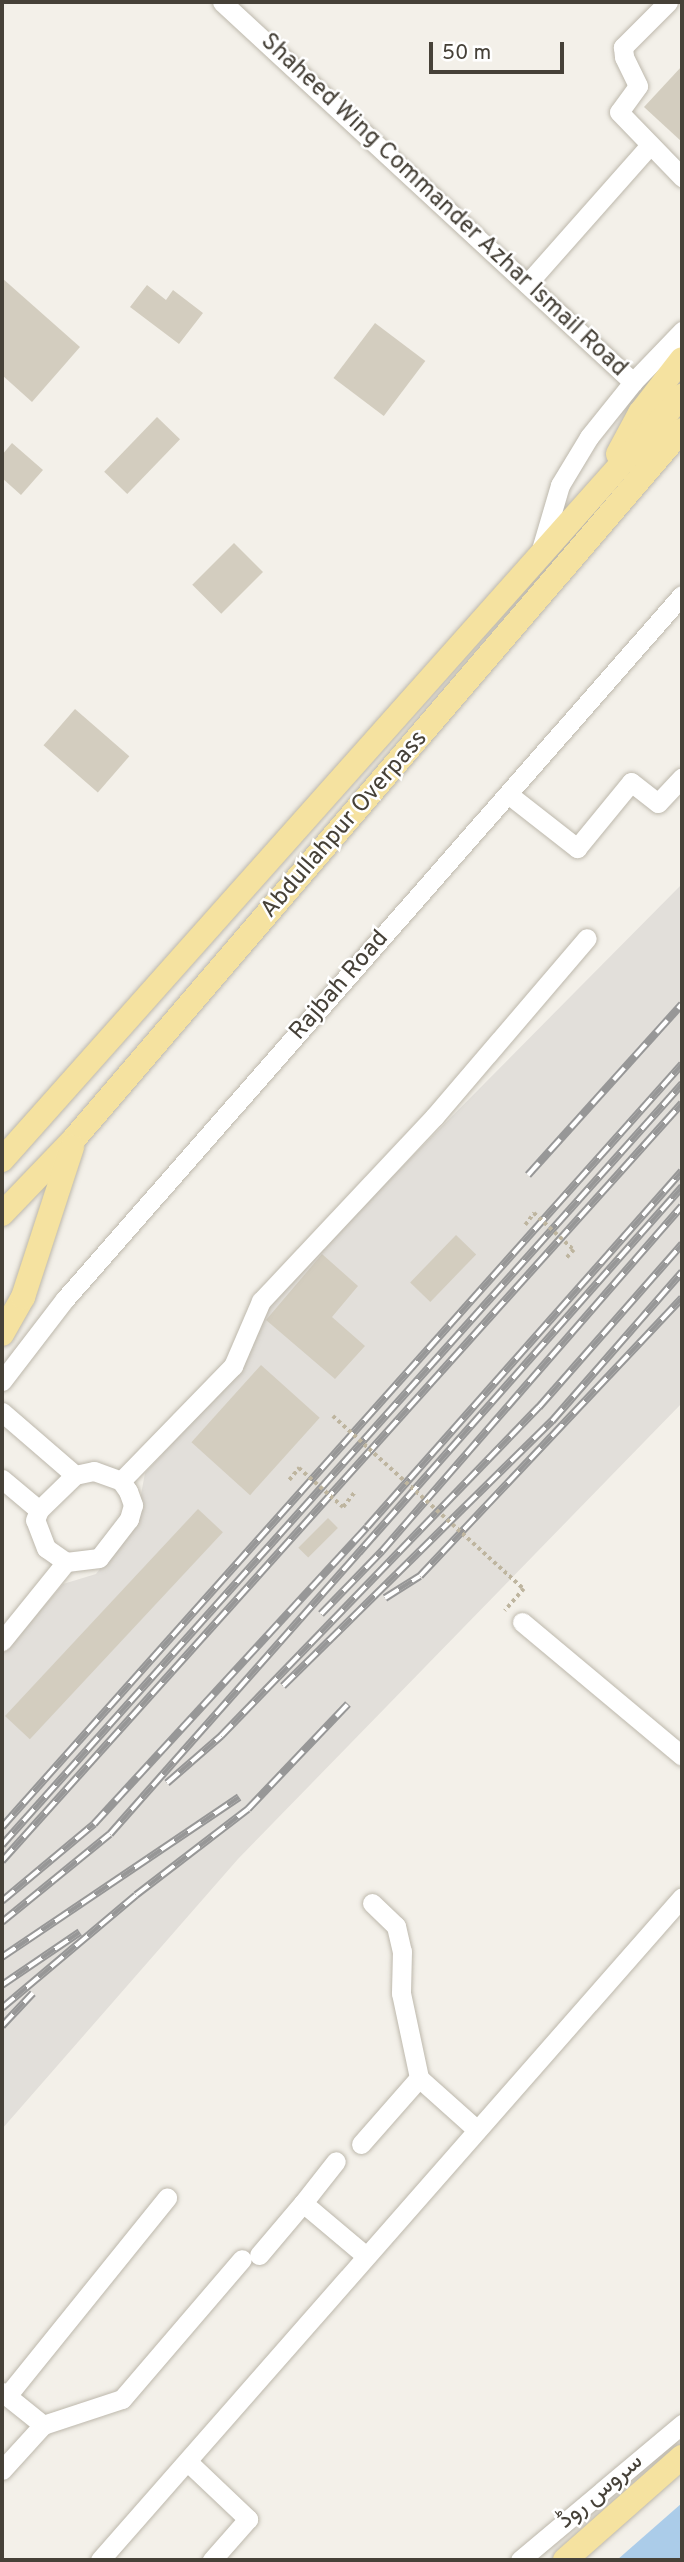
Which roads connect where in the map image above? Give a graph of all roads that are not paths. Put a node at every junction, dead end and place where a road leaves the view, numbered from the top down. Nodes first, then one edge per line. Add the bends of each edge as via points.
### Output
1 (222, 2) edge
2 (668, 2) edge
3 (649, 146) junction
4 (682, 177) edge
5 (527, 284) junction
6 (682, 331) edge
7 (682, 359) edge
8 (633, 382) junction
9 (682, 396) edge
10 (682, 430) edge
11 (682, 457) edge
12 (640, 479) junction
13 (598, 491) junction
14 (538, 560) junction
15 (682, 595) edge
16 (682, 777) edge
17 (508, 794) junction
18 (587, 939) dead end
19 (74, 1139) junction
20 (2, 1160) edge
21 (2, 1214) edge
22 (2, 1334) edge
23 (2, 1381) edge
24 (2, 1412) edge
25 (75, 1475) junction
26 (2, 1479) edge
27 (121, 1481) junction
28 (38, 1510) junction
29 (66, 1562) junction
30 (522, 1622) dead end
31 (2, 1641) edge
32 (682, 1756) edge
33 (682, 1896) edge
34 (372, 1903) dead end
35 (419, 2078) junction
36 (476, 2129) junction
37 (361, 2144) dead end
38 (337, 2161) dead end
39 (167, 2198) dead end
40 (303, 2203) junction
41 (366, 2256) junction
42 (4, 2394) edge
43 (682, 2424) edge
44 (43, 2425) junction
45 (682, 2457) edge
46 (188, 2462) junction
47 (2, 2470) edge
48 (103, 2559) edge
49 (212, 2560) edge
50 (520, 2560) edge
51 (565, 2560) edge

1 - 5 street, Shaheed Wing Commander Azhar Ismail Road
2 - 3 street via 622,52 639,86 619,112
3 - 4 street
3 - 5 street
5 - 8 street, Shaheed Wing Commander Azhar Ismail Road
6 - 8 street
7 - 13 main road via 640,414
8 - 14 street via 589,438 560,485
9 - 13 main road, Abdullahpur Overpass
10 - 12 main road, Abdullahpur Overpass
11 - 12 main road
12 - 19 main road, Abdullahpur Overpass
13 - 14 main road, Abdullahpur Overpass
14 - 20 main road, Abdullahpur Overpass
15 - 17 street, Rajbah Road
16 - 17 street via 658,803 631,782 577,848
17 - 23 street, Rajbah Road via 74,1289
18 - 27 street via 435,1117 261,1301 233,1366
19 - 21 main road, Abdullahpur Overpass
19 - 22 main road via 23,1297
24 - 25 street
25 - 27 street via 94,1471
25 - 28 street
26 - 28 street
27 - 29 street via 133,1505 122,1533 99,1558
28 - 29 street via 37,1532 46,1548
29 - 31 street
30 - 32 street
33 - 36 street
34 - 35 street via 396,1926 402,1951 401,1993
35 - 36 street
35 - 37 street
36 - 41 street
38 - 40 street
39 - 42 street
40 - 41 street
40 - 44 street via 122,2399
41 - 46 street
42 - 44 street
43 - 50 street, سروس روڈ
44 - 47 street
45 - 51 main road
46 - 48 street
46 - 49 street via 248,2519

